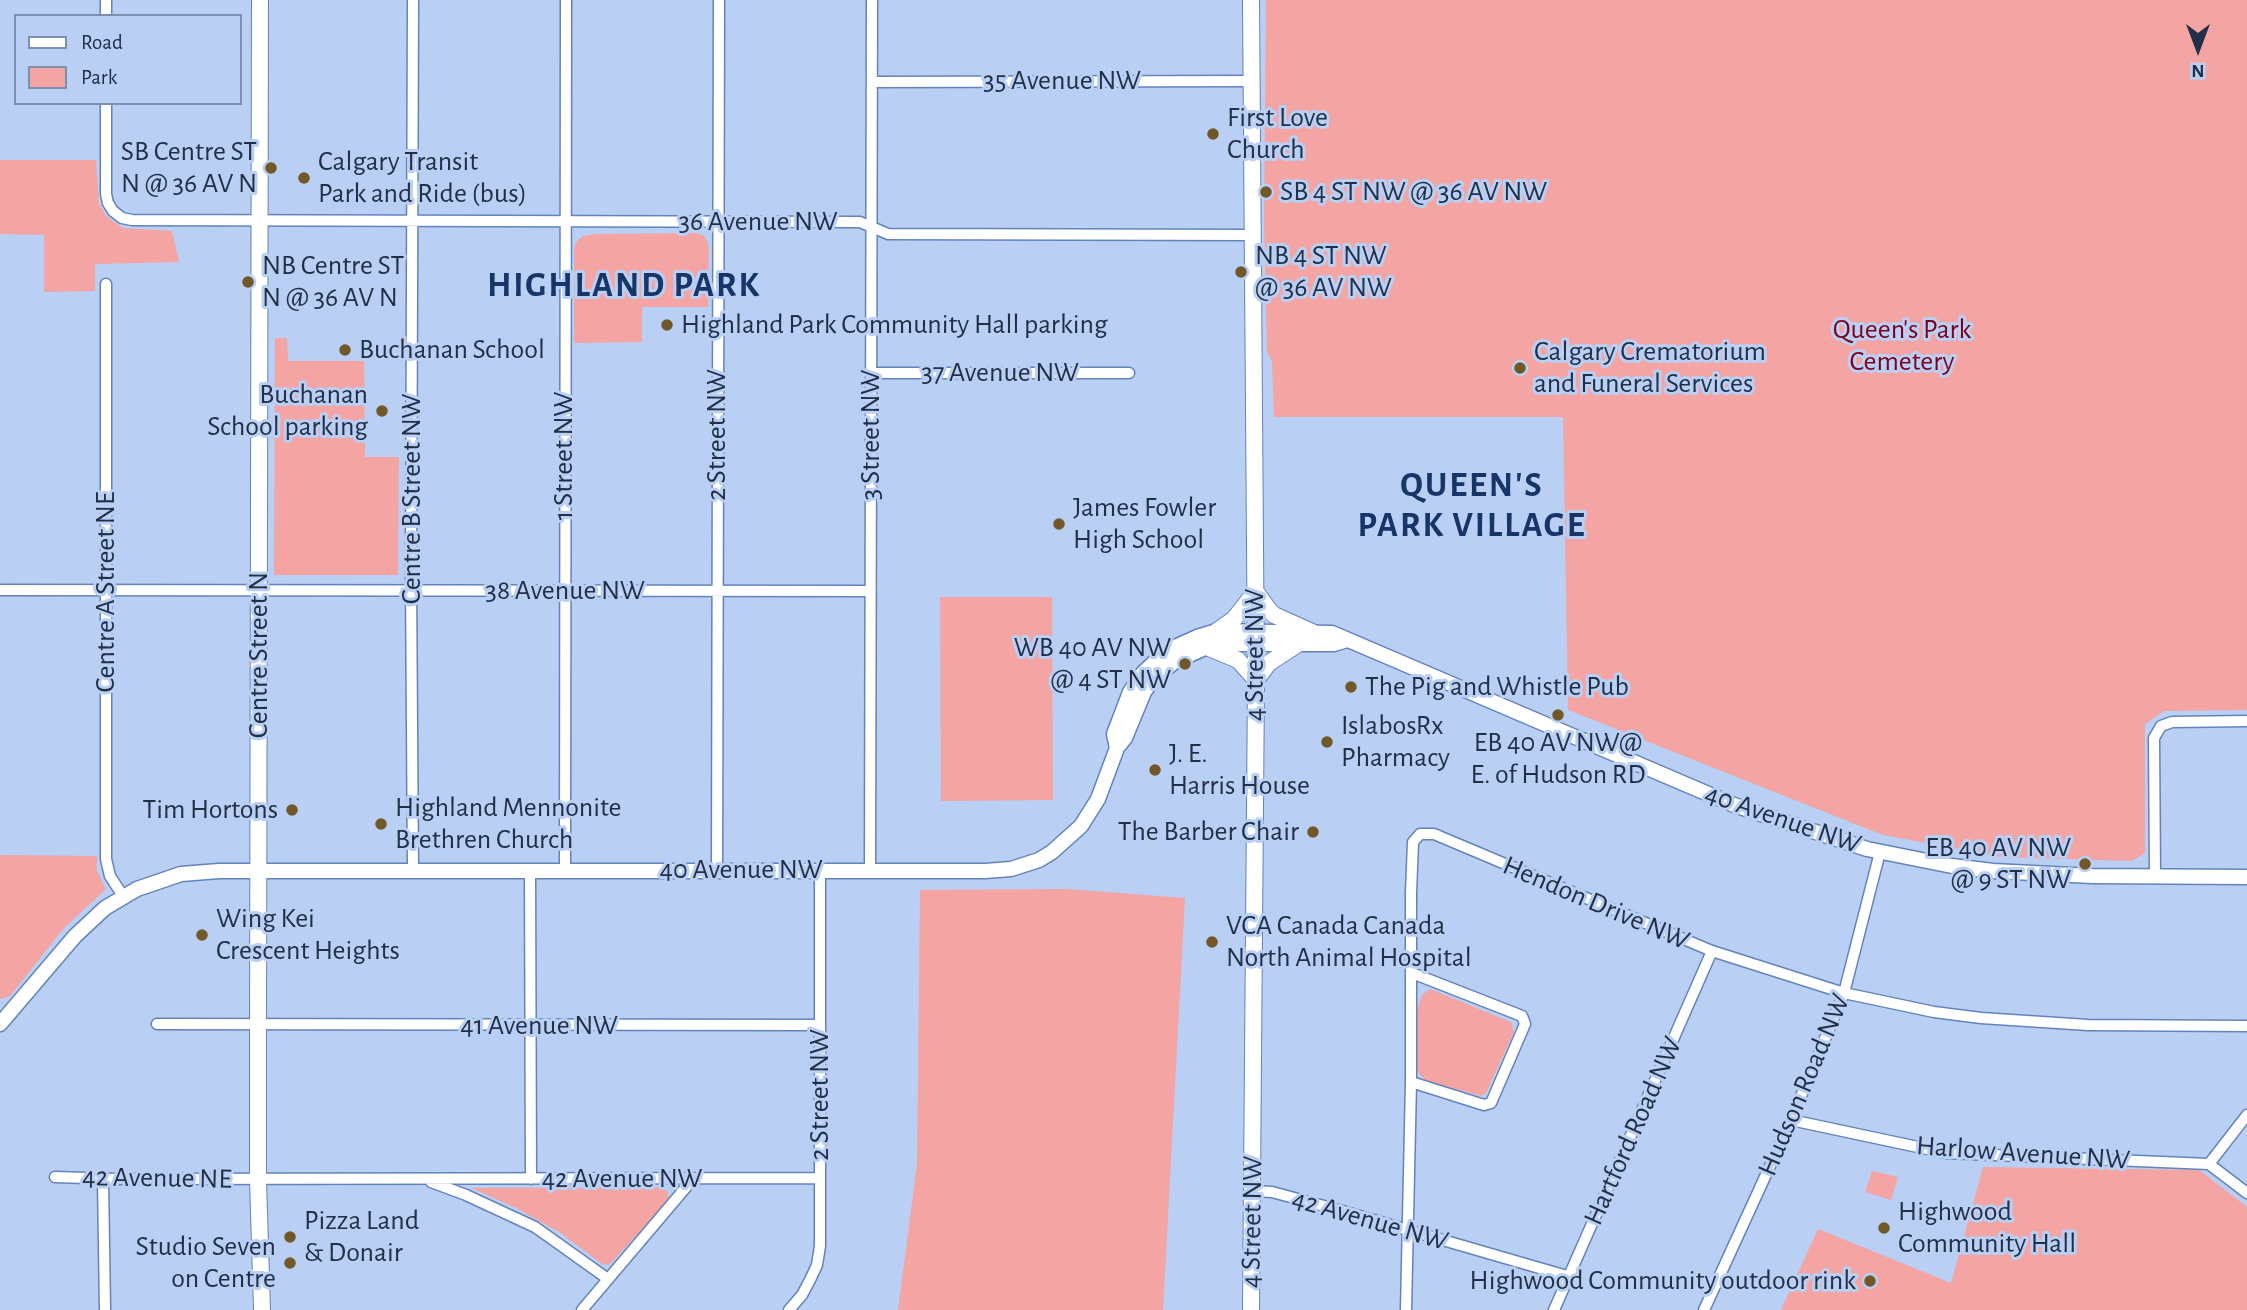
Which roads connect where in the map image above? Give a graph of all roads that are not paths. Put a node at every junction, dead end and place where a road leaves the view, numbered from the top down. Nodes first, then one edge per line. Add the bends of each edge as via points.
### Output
1 (260, 0) edge
2 (413, 0) edge
3 (566, 0) edge
4 (719, 0) edge
5 (872, 0) edge
6 (1251, 0) edge
7 (1251, 81) junction
8 (873, 82) junction
9 (106, 105) edge
10 (260, 222) junction
11 (412, 222) junction
12 (566, 222) junction
13 (718, 223) junction
14 (872, 228) junction
15 (1253, 235) junction
16 (106, 284) dead end
17 (872, 373) junction
18 (1129, 373) dead end
19 (0, 590) edge
20 (106, 591) junction
21 (411, 591) junction
22 (564, 591) junction
23 (716, 591) junction
24 (259, 592) junction
25 (870, 592) junction
26 (1256, 592) junction
27 (1217, 631) junction
28 (1312, 632) junction
29 (1256, 638) junction
30 (1347, 640) junction
31 (1298, 644) junction
32 (1207, 647) junction
33 (1256, 680) junction
34 (2247, 721) edge
35 (1117, 748) junction
36 (1880, 852) junction
37 (717, 870) junction
38 (870, 870) junction
39 (259, 871) junction
40 (413, 871) junction
41 (530, 871) junction
42 (565, 871) junction
43 (820, 871) junction
44 (2155, 877) junction
45 (2247, 877) edge
46 (123, 896) junction
47 (1712, 951) junction
48 (1412, 972) junction
49 (1844, 993) junction
50 (0, 1024) edge
51 (157, 1024) dead end
52 (258, 1025) junction
53 (820, 1025) junction
54 (530, 1026) junction
55 (2247, 1026) edge
56 (1410, 1082) junction
57 (2247, 1115) edge
58 (1791, 1119) junction
59 (2209, 1164) junction
60 (55, 1177) dead end
61 (820, 1178) junction
62 (103, 1179) junction
63 (423, 1179) junction
64 (531, 1179) junction
65 (693, 1179) junction
66 (258, 1180) junction
67 (1252, 1191) junction
68 (2247, 1194) edge
69 (1407, 1230) junction
70 (1567, 1276) junction
71 (608, 1279) junction
72 (105, 1310) edge
73 (262, 1310) edge
74 (582, 1310) edge
75 (789, 1310) edge
76 (1251, 1310) edge
77 (1406, 1310) edge
78 (1554, 1310) edge
79 (1704, 1310) edge

1 - 10 main road, Centre Street N
2 - 11 street, Centre B Street NW
3 - 12 street, 1 Street NW
4 - 13 street, 2 Street NW
5 - 8 street, 3 Street NW
6 - 7 main road, 4 Street NW
7 - 8 street, 35 Avenue NW
7 - 15 main road, 4 Street NW
8 - 14 street, 3 Street NW
9 - 10 street, 36 Avenue NW via 106,194 113,211 122,218
10 - 11 street, 36 Avenue NW
10 - 24 main road, Centre Street N
11 - 12 street, 36 Avenue NW
11 - 21 street, Centre B Street NW
12 - 13 street, 36 Avenue NW
12 - 22 street, 1 Street NW
13 - 14 street, 36 Avenue NW via 860,222
13 - 23 street, 2 Street NW
14 - 15 street, 36 Avenue NW via 888,234
14 - 17 street, 3 Street NW
15 - 26 main road, 4 Street NW
16 - 20 street, Centre A Street NE
17 - 18 street, 37 Avenue NW
17 - 25 street, 3 Street NW
19 - 20 street, 38 Avenue NW
20 - 24 street, 38 Avenue NW
20 - 46 street, Centre A Street NE via 106,859
21 - 22 street, 38 Avenue NW
21 - 24 street, 38 Avenue NW
21 - 40 street, Centre B Street NW
22 - 23 street, 38 Avenue NW
22 - 42 street, 1 Street NW
23 - 25 street, 38 Avenue NW
23 - 37 street, 2 Street NW
24 - 39 main road, Centre Street N
25 - 38 street, 3 Street NW
26 - 27 main road via 1234,619
26 - 28 main road via 1274,615
26 - 29 main road, 4 Street NW
27 - 29 street, 40 Avenue NW
27 - 35 street, 40 Avenue NW via 1175,647 1143,673 1130,692 1114,734
28 - 29 street, 40 Avenue NW
28 - 30 street, 40 Avenue NW
29 - 31 street, 40 Avenue NW
29 - 32 street, 40 Avenue NW
29 - 33 main road, 4 Street NW
30 - 31 street, 40 Avenue NW
30 - 36 street, 40 Avenue NW via 1734,805
31 - 33 main road via 1269,663
32 - 33 main road via 1238,660
32 - 35 street, 40 Avenue NW via 1174,662 1152,681
33 - 67 main road, 4 Street NW
34 - 44 street via 2161,726 2154,738
35 - 38 street, 40 Avenue NW via 1088,817 1063,844 1039,860 998,871
36 - 44 street, 40 Avenue NW via 1993,870
36 - 49 street, Hudson Road NW
37 - 42 street, 40 Avenue NW
37 - 43 street, 40 Avenue NW
38 - 43 street, 40 Avenue NW
39 - 40 street, 40 Avenue NW
39 - 46 street, 40 Avenue NW via 181,874
39 - 52 main road, Centre Street N
40 - 41 street, 40 Avenue NW
41 - 42 street, 40 Avenue NW
41 - 54 street
43 - 53 street, 2 Street NW
44 - 45 street, 40 Avenue NW
46 - 50 street, 40 Avenue NW via 75,936
47 - 48 street, Hendon Drive NW via 1434,834 1420,834 1413,842
47 - 49 street, Hendon Drive NW
47 - 70 street, Hartford Road NW
48 - 56 street, Hendon Drive NW
48 - 56 street via 1522,1016 1525,1024 1491,1103 1484,1105
49 - 55 street, Hendon Drive NW via 1981,1018 2088,1025
49 - 58 street, Hudson Road NW
51 - 52 street, 41 Avenue NW
52 - 54 street, 41 Avenue NW
52 - 66 main road, Centre Street N
53 - 54 street, 41 Avenue NW
53 - 61 street, 2 Street NW
54 - 64 street
56 - 69 street, Hendon Drive NW
57 - 59 street
58 - 59 street, Harlow Avenue NW via 1946,1153
58 - 79 street, Hudson Road NW
59 - 68 street
60 - 62 street, 42 Avenue NE
61 - 65 street, 42 Avenue NW
61 - 75 street, 2 Street NW via 817,1265
62 - 66 street, 42 Avenue NE
62 - 72 street
63 - 64 street, 42 Avenue NW
63 - 66 street, 42 Avenue NW
63 - 71 street, 42 Avenue NW via 536,1227
64 - 65 street, 42 Avenue NW
65 - 71 street
66 - 73 main road, Centre Street N
67 - 69 street, 42 Avenue NW via 1272,1192
67 - 76 main road, 4 Street NW
69 - 70 street, 42 Avenue NW
69 - 77 street, Hendon Drive NW
70 - 78 street, Hartford Road NW
71 - 74 street

